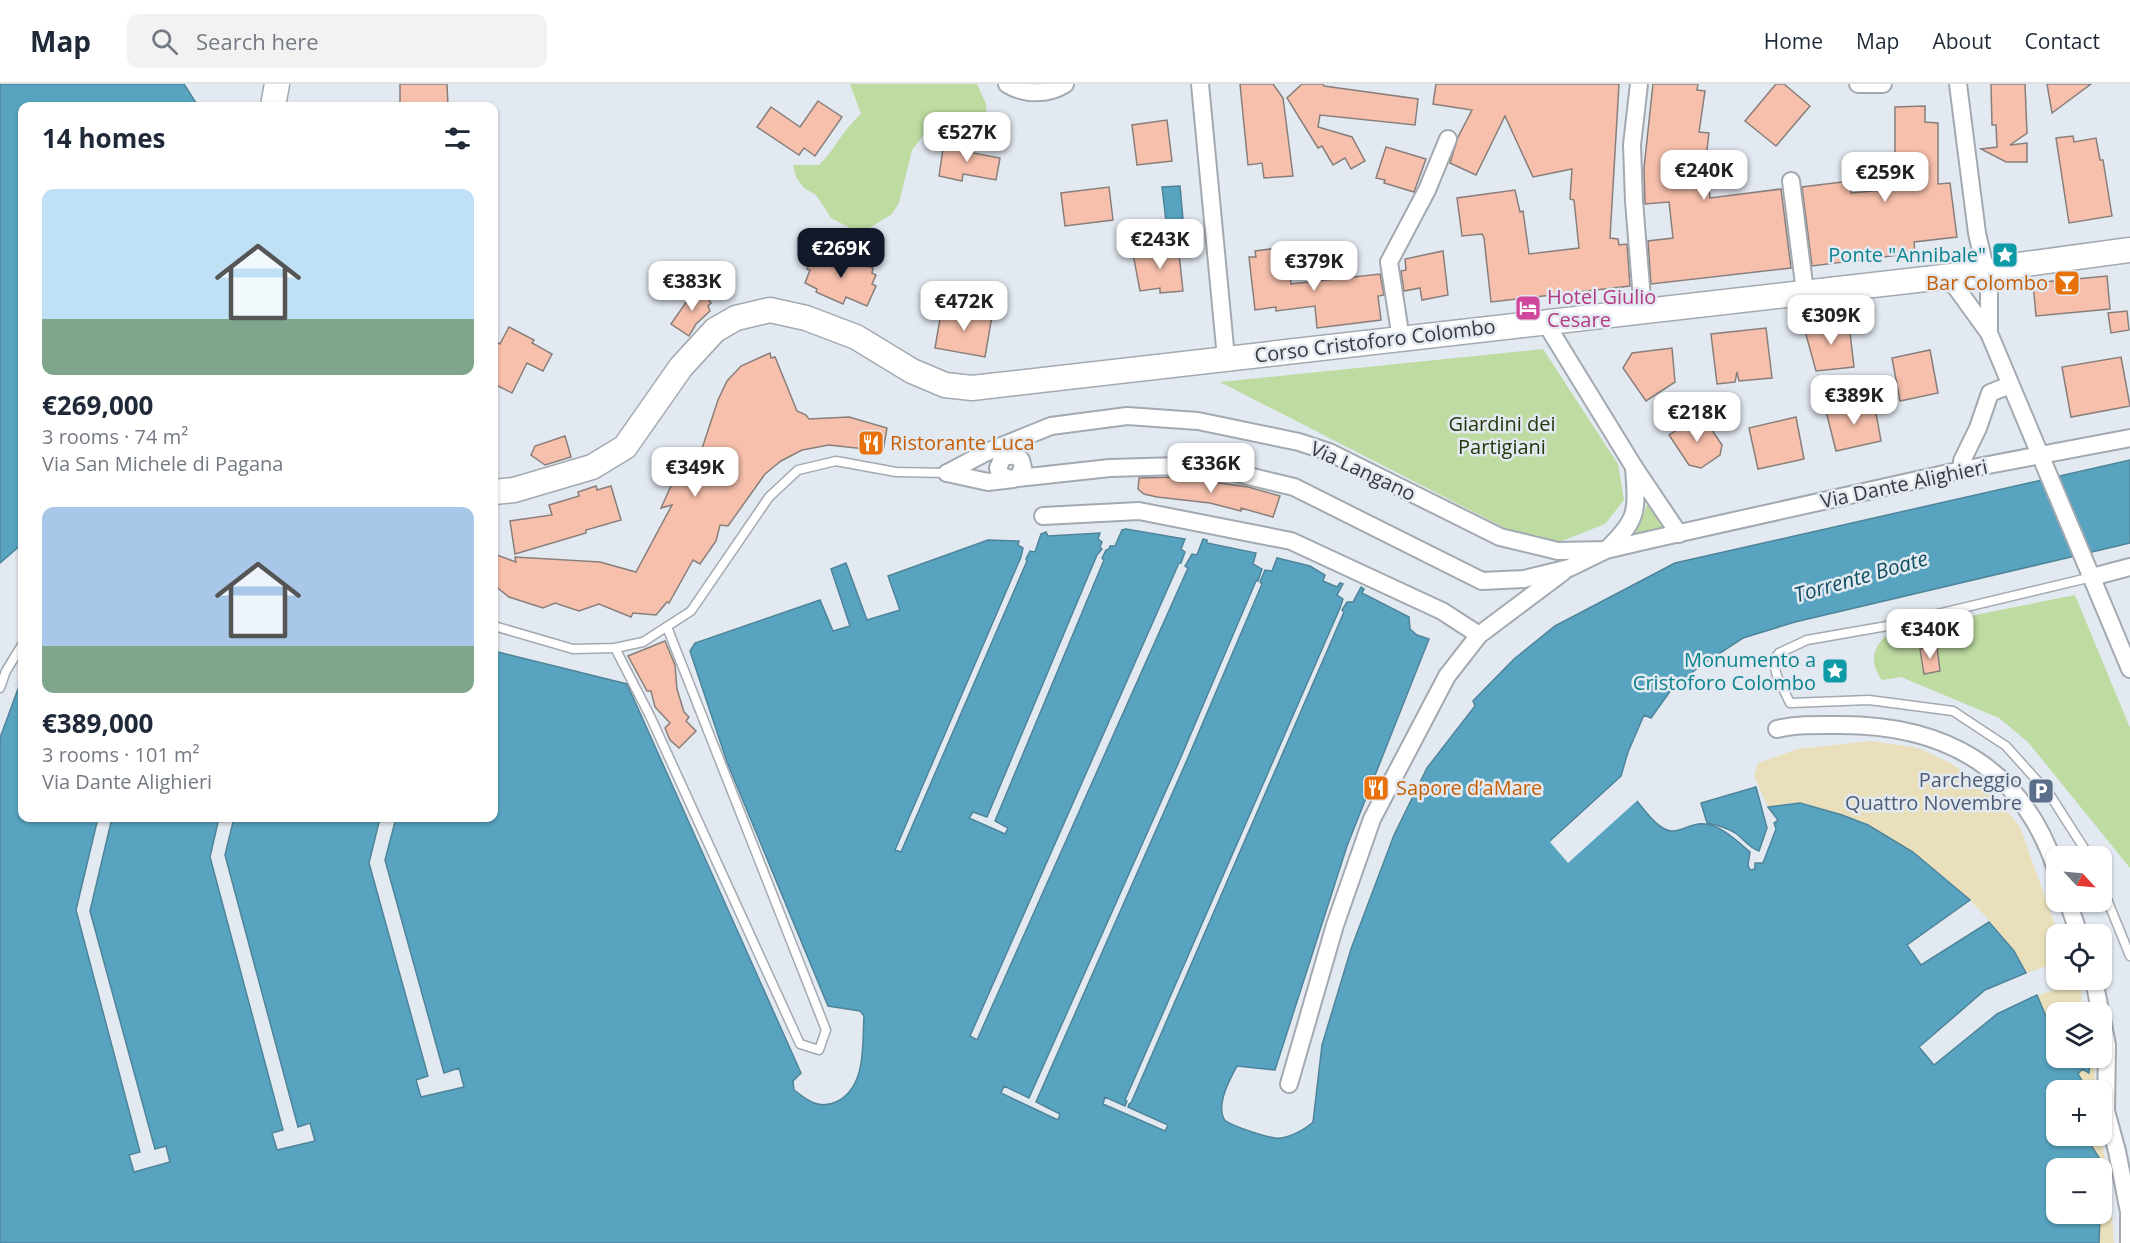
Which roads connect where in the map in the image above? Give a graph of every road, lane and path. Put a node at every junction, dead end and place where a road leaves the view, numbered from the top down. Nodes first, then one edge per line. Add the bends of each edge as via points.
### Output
1 (277, 84) edge
2 (1007, 84) edge
3 (1065, 84) edge
4 (1200, 84) edge
5 (1639, 84) edge
6 (1858, 84) edge
7 (1883, 84) edge
8 (1958, 84) edge
9 (274, 102) edge
10 (1448, 139) dead end
11 (1791, 181) dead end
12 (2130, 250) edge
13 (1987, 272) junction
14 (1941, 278) junction
15 (1805, 292) junction
16 (1643, 311) junction
17 (1545, 322) junction
18 (1989, 333) junction
19 (1401, 339) junction
20 (1226, 358) junction
21 (2010, 386) junction
22 (2130, 438) edge
23 (1006, 443) junction
24 (2040, 455) junction
25 (1021, 460) junction
26 (1634, 467) junction
27 (998, 468) junction
28 (1962, 470) junction
29 (946, 473) junction
30 (1015, 479) junction
31 (498, 492) edge
32 (1043, 516) dead end
33 (1679, 534) junction
34 (1606, 550) junction
35 (1572, 566) junction
36 (2130, 567) edge
37 (2092, 577) junction
38 (498, 627) edge
39 (667, 627) junction
40 (1479, 635) junction
41 (615, 648) junction
42 (18, 652) edge
43 (2130, 669) edge
44 (0, 688) edge
45 (1777, 729) dead end
46 (2048, 846) edge
47 (2083, 846) edge
48 (2112, 912) edge
49 (2130, 956) edge
50 (2096, 990) edge
51 (1289, 1083) dead end
52 (2129, 1243) edge

1 - 9 main road
2 - 3 street via 1038,92
4 - 20 street
5 - 16 street via 1632,144
6 - 7 street
8 - 13 street via 1977,233
10 - 19 street via 1427,190 1389,261
11 - 15 street
12 - 13 main road, Corso Cristoforo Colombo
13 - 14 main road, Corso Cristoforo Colombo
13 - 18 street
14 - 15 main road, Corso Cristoforo Colombo
14 - 18 street via 1955,286
15 - 16 main road, Corso Cristoforo Colombo
16 - 17 main road, Corso Cristoforo Colombo
17 - 19 main road, Corso Cristoforo Colombo
17 - 26 street
18 - 21 street
19 - 20 main road, Corso Cristoforo Colombo
20 - 31 main road, Corso Cristoforo Colombo via 972,388 945,385 912,371 856,337 806,318 770,310 736,318 715,330 695,350 625,447 592,467
21 - 24 street
21 - 28 street via 1990,393 1962,461
22 - 24 street, Via Dante Alighieri
23 - 25 street
23 - 27 street
23 - 29 street, Via Langano
23 - 34 street, Via Langano via 1051,426 1127,416 1197,421 1329,452 1500,537 1558,551
24 - 28 street, Via Dante Alighieri
24 - 37 street
25 - 27 street via 1007,455
25 - 30 street via 1022,472
26 - 33 street
26 - 34 street via 1636,509 1625,532
27 - 30 street via 1001,475
28 - 33 street, Via Dante Alighieri
29 - 30 street, Via Langano via 988,482
29 - 39 lane via 896,472 836,461 798,470 769,497 691,611
30 - 35 street, Via Langano via 1110,468 1180,466 1232,472 1294,487 1482,581 1524,579
32 - 40 street via 1139,511 1291,541 1442,611
33 - 34 street, Via Langano
34 - 35 street, Via Langano
35 - 40 street
36 - 37 street
37 - 43 street
37 - 47 lane via 1887,626 1807,640 1773,660 1790,703 1869,699 1953,711 2006,746 2050,795
38 - 41 lane via 573,649
39 - 41 lane via 643,642
39 - 41 lane via 826,1030 819,1050 800,1044 651,716
40 - 51 street via 1447,676 1372,819 1335,925
42 - 44 lane
45 - 46 street via 1798,724 1871,725 1936,738 1965,752 2003,781 2022,801
48 - 49 lane
50 - 52 street via 2107,1045 2106,1111 2129,1212

